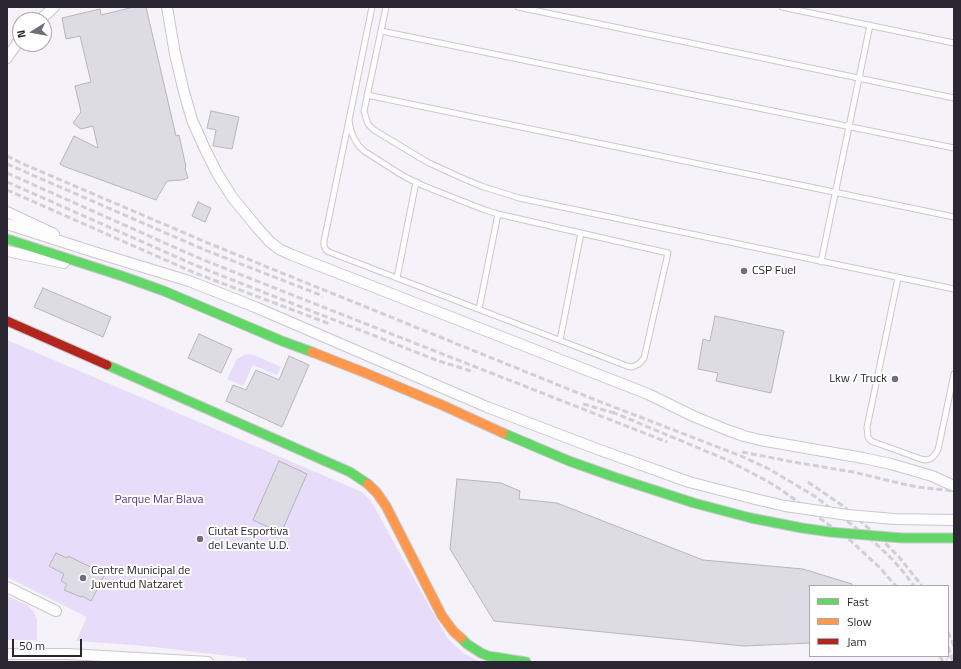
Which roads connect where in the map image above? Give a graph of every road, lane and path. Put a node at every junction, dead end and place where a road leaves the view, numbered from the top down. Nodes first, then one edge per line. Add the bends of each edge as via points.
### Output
1 (167, 7) edge
2 (372, 7) edge
3 (386, 7) edge
4 (518, 7) edge
5 (782, 7) edge
6 (870, 26) junction
7 (381, 31) junction
8 (954, 43) edge
9 (859, 78) junction
10 (367, 96) junction
11 (954, 98) edge
12 (349, 120) junction
13 (849, 126) junction
14 (954, 148) edge
15 (417, 182) junction
16 (835, 192) junction
17 (7, 212) edge
18 (498, 214) junction
19 (954, 217) edge
20 (7, 224) edge
21 (581, 233) junction
22 (7, 239) edge
23 (7, 251) edge
24 (94, 252) junction
25 (821, 262) junction
26 (122, 276) junction
27 (397, 278) junction
28 (898, 278) junction
29 (954, 289) edge
30 (479, 309) junction
31 (7, 321) edge
32 (560, 340) junction
33 (954, 374) edge
34 (954, 486) edge
35 (954, 520) edge
36 (954, 538) edge
37 (7, 587) edge
38 (56, 611) dead end
39 (7, 654) edge
40 (34, 658) edge
41 (208, 662) edge
42 (526, 662) edge

1 - 34 street via 174,54 184,92 192,120 204,147 232,197 269,241 279,249 648,394 744,436 891,464 932,476
2 - 12 lane
3 - 7 lane
4 - 9 lane
5 - 6 lane
6 - 8 lane
6 - 9 lane
7 - 10 lane
7 - 13 lane
9 - 11 lane
9 - 13 lane
10 - 16 lane
10 - 25 lane via 364,111 368,124 374,130 427,162 481,186 519,198
12 - 15 lane via 354,138 364,151
12 - 27 lane via 324,246 329,252
13 - 14 lane
13 - 16 lane
15 - 18 lane
15 - 27 lane
16 - 19 lane
16 - 25 lane
17 - 24 street
18 - 21 lane
18 - 30 lane
20 - 24 street
21 - 32 lane
21 - 32 lane via 668,253 644,358 638,364 627,366
22 - 26 street
23 - 26 street
24 - 35 street, bridge via 189,281 487,407 690,482 785,506 894,519
25 - 28 lane
26 - 36 street, bridge via 363,372 569,461 681,499 751,518 802,528 902,538
27 - 30 lane
28 - 29 lane
28 - 33 lane via 867,427 871,441 921,459 930,459 938,450
30 - 32 lane
31 - 42 street via 357,476 371,486 386,506 442,616 454,632 467,644 488,656
37 - 38 street
39 - 40 street
40 - 41 street via 68,654

